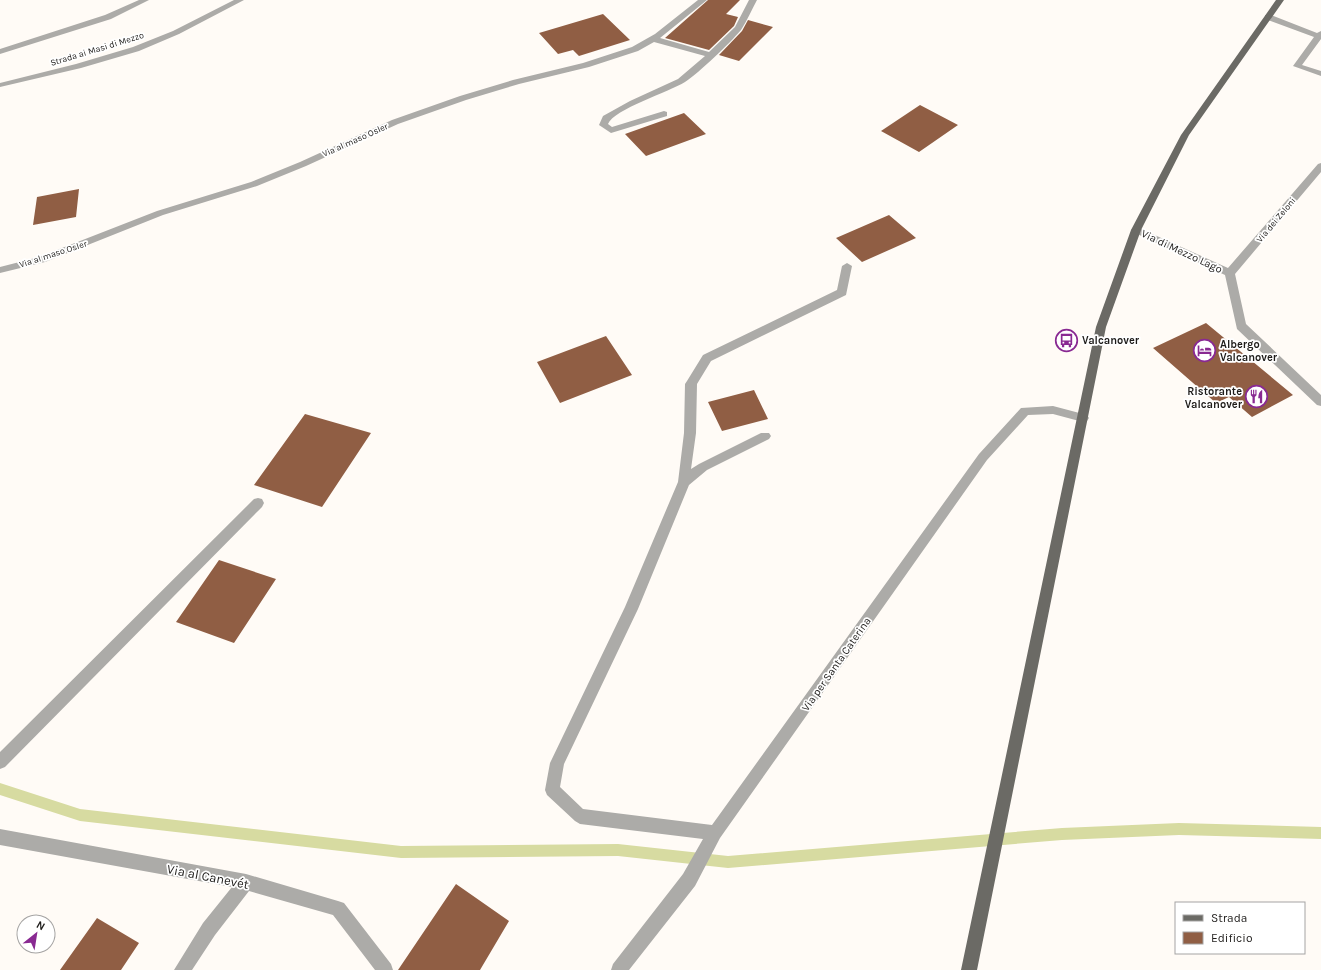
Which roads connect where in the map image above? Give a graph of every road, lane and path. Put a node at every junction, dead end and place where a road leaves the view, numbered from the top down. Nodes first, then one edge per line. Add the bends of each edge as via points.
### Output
1 (145, 0) edge
2 (240, 0) edge
3 (703, 0) edge
4 (753, 0) edge
5 (1280, 0) edge
6 (1268, 17) junction
7 (1320, 34) edge
8 (653, 39) junction
9 (0, 52) edge
10 (711, 55) junction
11 (1321, 74) edge
12 (0, 85) edge
13 (664, 114) dead end
14 (1321, 166) edge
15 (1136, 230) junction
16 (847, 266) dead end
17 (0, 270) edge
18 (1230, 273) junction
19 (1321, 402) edge
20 (1082, 418) junction
21 (765, 436) dead end
22 (684, 482) junction
23 (258, 503) dead end
24 (1, 761) edge
25 (715, 833) junction
26 (0, 837) edge
27 (246, 882) junction
28 (182, 970) edge
29 (385, 970) edge
30 (619, 970) edge
31 (969, 970) edge

1 - 9 street via 90,24
2 - 12 street, Strada ai Masi di Mezzo via 156,41 129,51
3 - 8 street, Via al maso Osler
4 - 10 street via 738,28
5 - 6 main road
6 - 7 street
6 - 15 main road via 1185,135
7 - 11 street via 1297,66
8 - 10 street
8 - 17 street, Via al maso Osler via 635,49 586,65 516,82 443,105 395,122 254,184 160,213 41,260
10 - 13 street via 681,81 606,118 603,125 611,130
14 - 18 street, Via dei Zeloni
15 - 18 street, Via di Mezzo Lago
15 - 20 main road via 1101,327
16 - 22 street via 842,292 707,358 692,384
18 - 19 street, Via di Mezzo Lago via 1241,326
20 - 25 street, Via per Santa Caterina via 1053,410 1025,411 983,457
20 - 31 main road
21 - 22 street via 703,466
22 - 25 street via 631,609 557,763 552,790 580,816
23 - 24 street
25 - 30 street, Via per Santa Caterina via 689,880
26 - 27 street, Via al Canevét
27 - 28 street
27 - 29 street, Via al Canevét via 338,909

